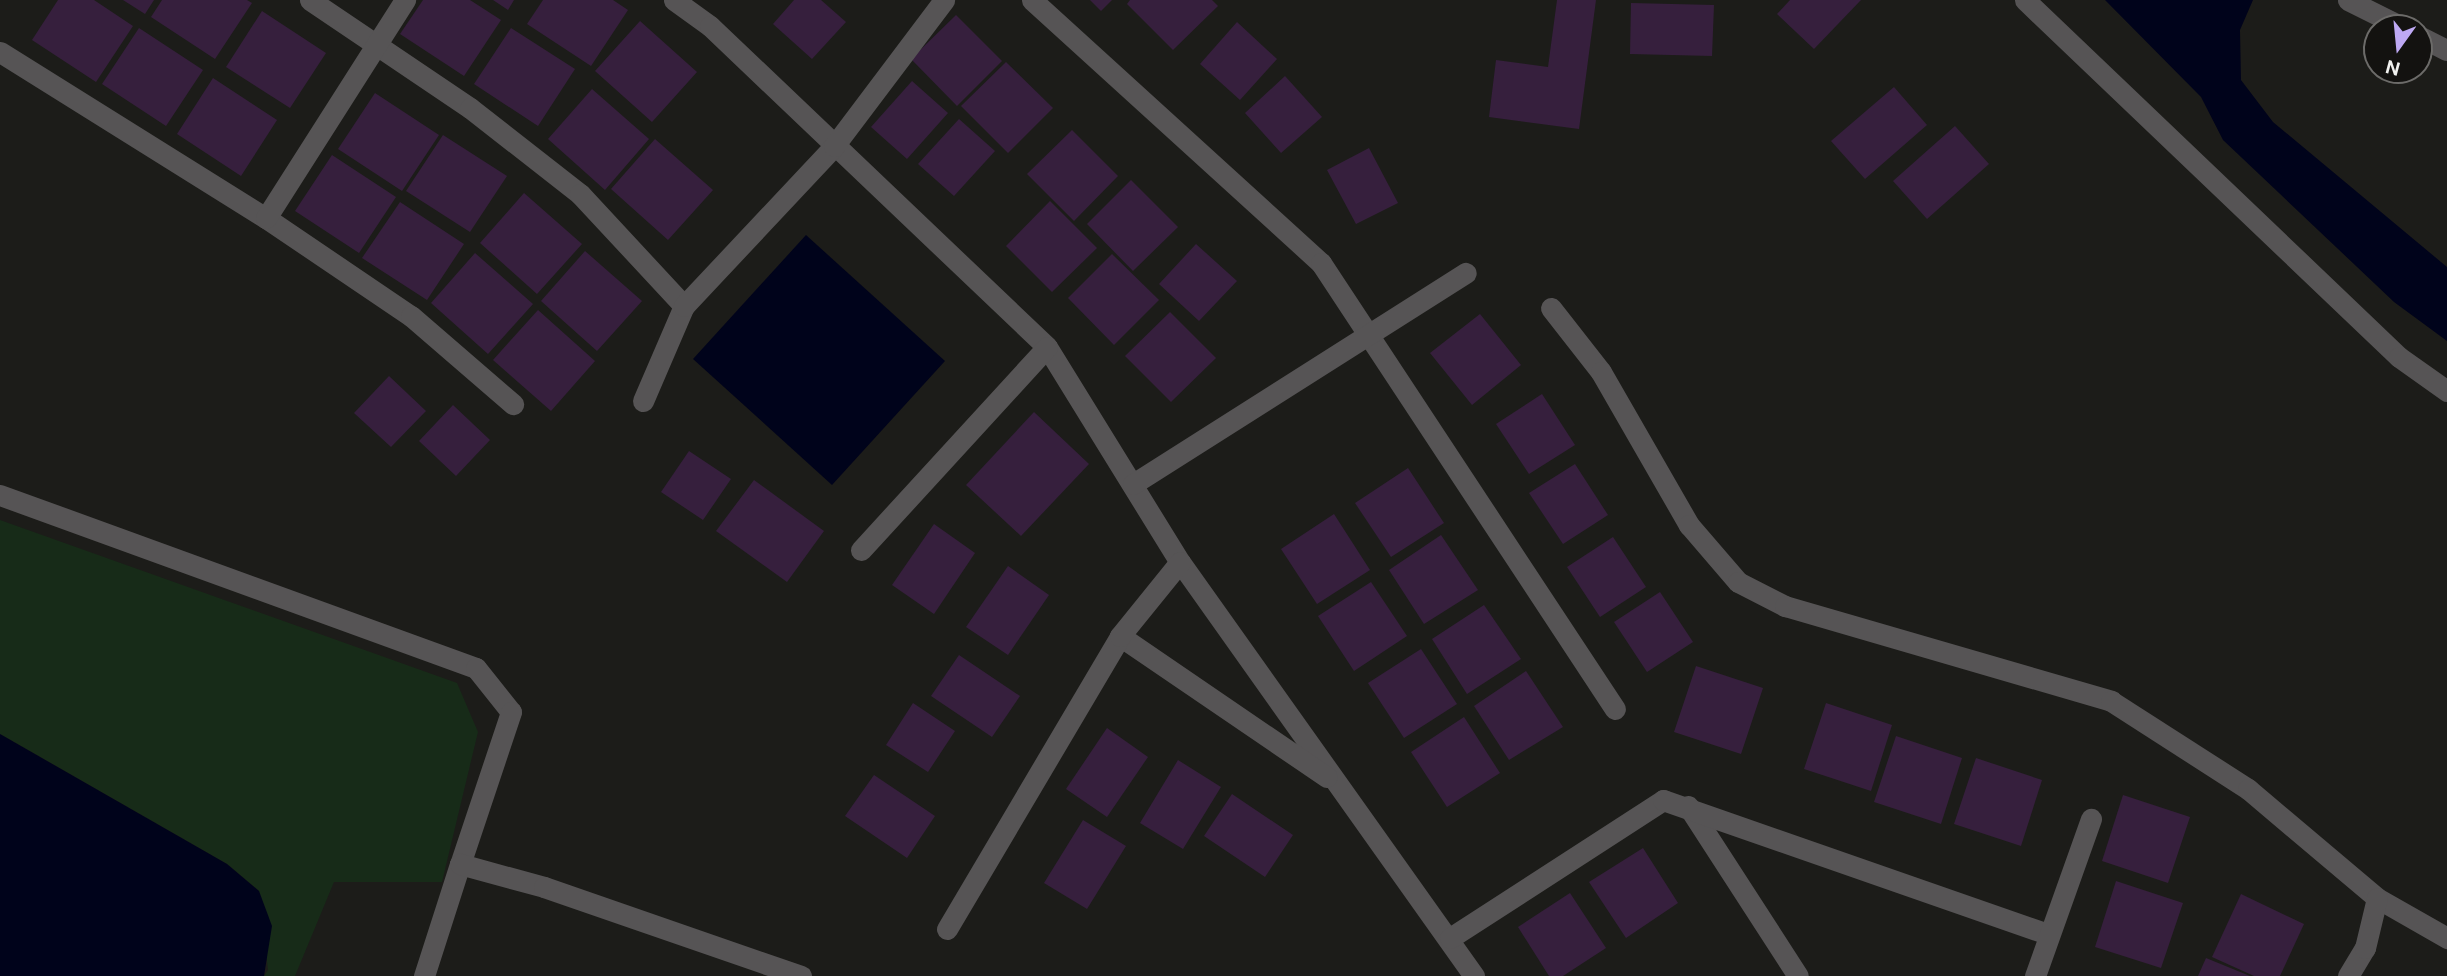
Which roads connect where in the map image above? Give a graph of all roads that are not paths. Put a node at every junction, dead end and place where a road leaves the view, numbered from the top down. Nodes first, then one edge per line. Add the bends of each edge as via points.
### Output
1 (310, 0) edge
2 (405, 0) edge
3 (674, 0) edge
4 (944, 0) edge
5 (1032, 0) edge
6 (2025, 0) edge
7 (2348, 0) edge
8 (2376, 14) edge
9 (376, 45) junction
10 (0, 52) edge
11 (834, 146) junction
12 (266, 218) junction
13 (1466, 273) dead end
14 (684, 306) junction
15 (1551, 308) dead end
16 (1371, 336) junction
17 (1047, 347) junction
18 (2447, 391) edge
19 (643, 401) dead end
20 (513, 404) dead end
21 (1133, 484) junction
22 (0, 495) edge
23 (861, 550) dead end
24 (1180, 562) junction
25 (1120, 636) junction
26 (1615, 709) dead end
27 (1340, 786) junction
28 (1688, 806) junction
29 (2091, 819) dead end
30 (460, 864) junction
31 (2377, 898) junction
32 (947, 929) dead end
33 (2048, 934) junction
34 (1450, 938) junction
35 (2447, 939) edge
36 (424, 976) edge
37 (801, 976) edge
38 (1474, 976) edge
39 (1798, 976) edge
40 (2035, 976) edge
41 (2348, 976) edge

1 - 9 street
2 - 9 street
3 - 11 street via 710,26
4 - 11 street
5 - 16 street via 1321,263
6 - 18 street via 2399,357
7 - 8 street
9 - 12 street
9 - 14 street via 470,108 580,194
10 - 12 street
11 - 14 street
11 - 17 street
12 - 20 street via 411,316
13 - 16 street
14 - 19 street
15 - 31 street via 1601,372 1689,525 1738,582 1785,606 2111,701 2248,789
16 - 21 street
16 - 26 street
17 - 21 street
17 - 23 street
21 - 24 street
22 - 30 street via 476,668 511,712
24 - 25 street
24 - 27 street
25 - 27 street
25 - 32 street
27 - 34 street
28 - 33 street
28 - 34 street via 1663,800
28 - 39 street
29 - 33 street
30 - 36 street
30 - 37 street via 544,887
31 - 35 street
31 - 41 street via 2365,948
33 - 40 street
34 - 38 street

